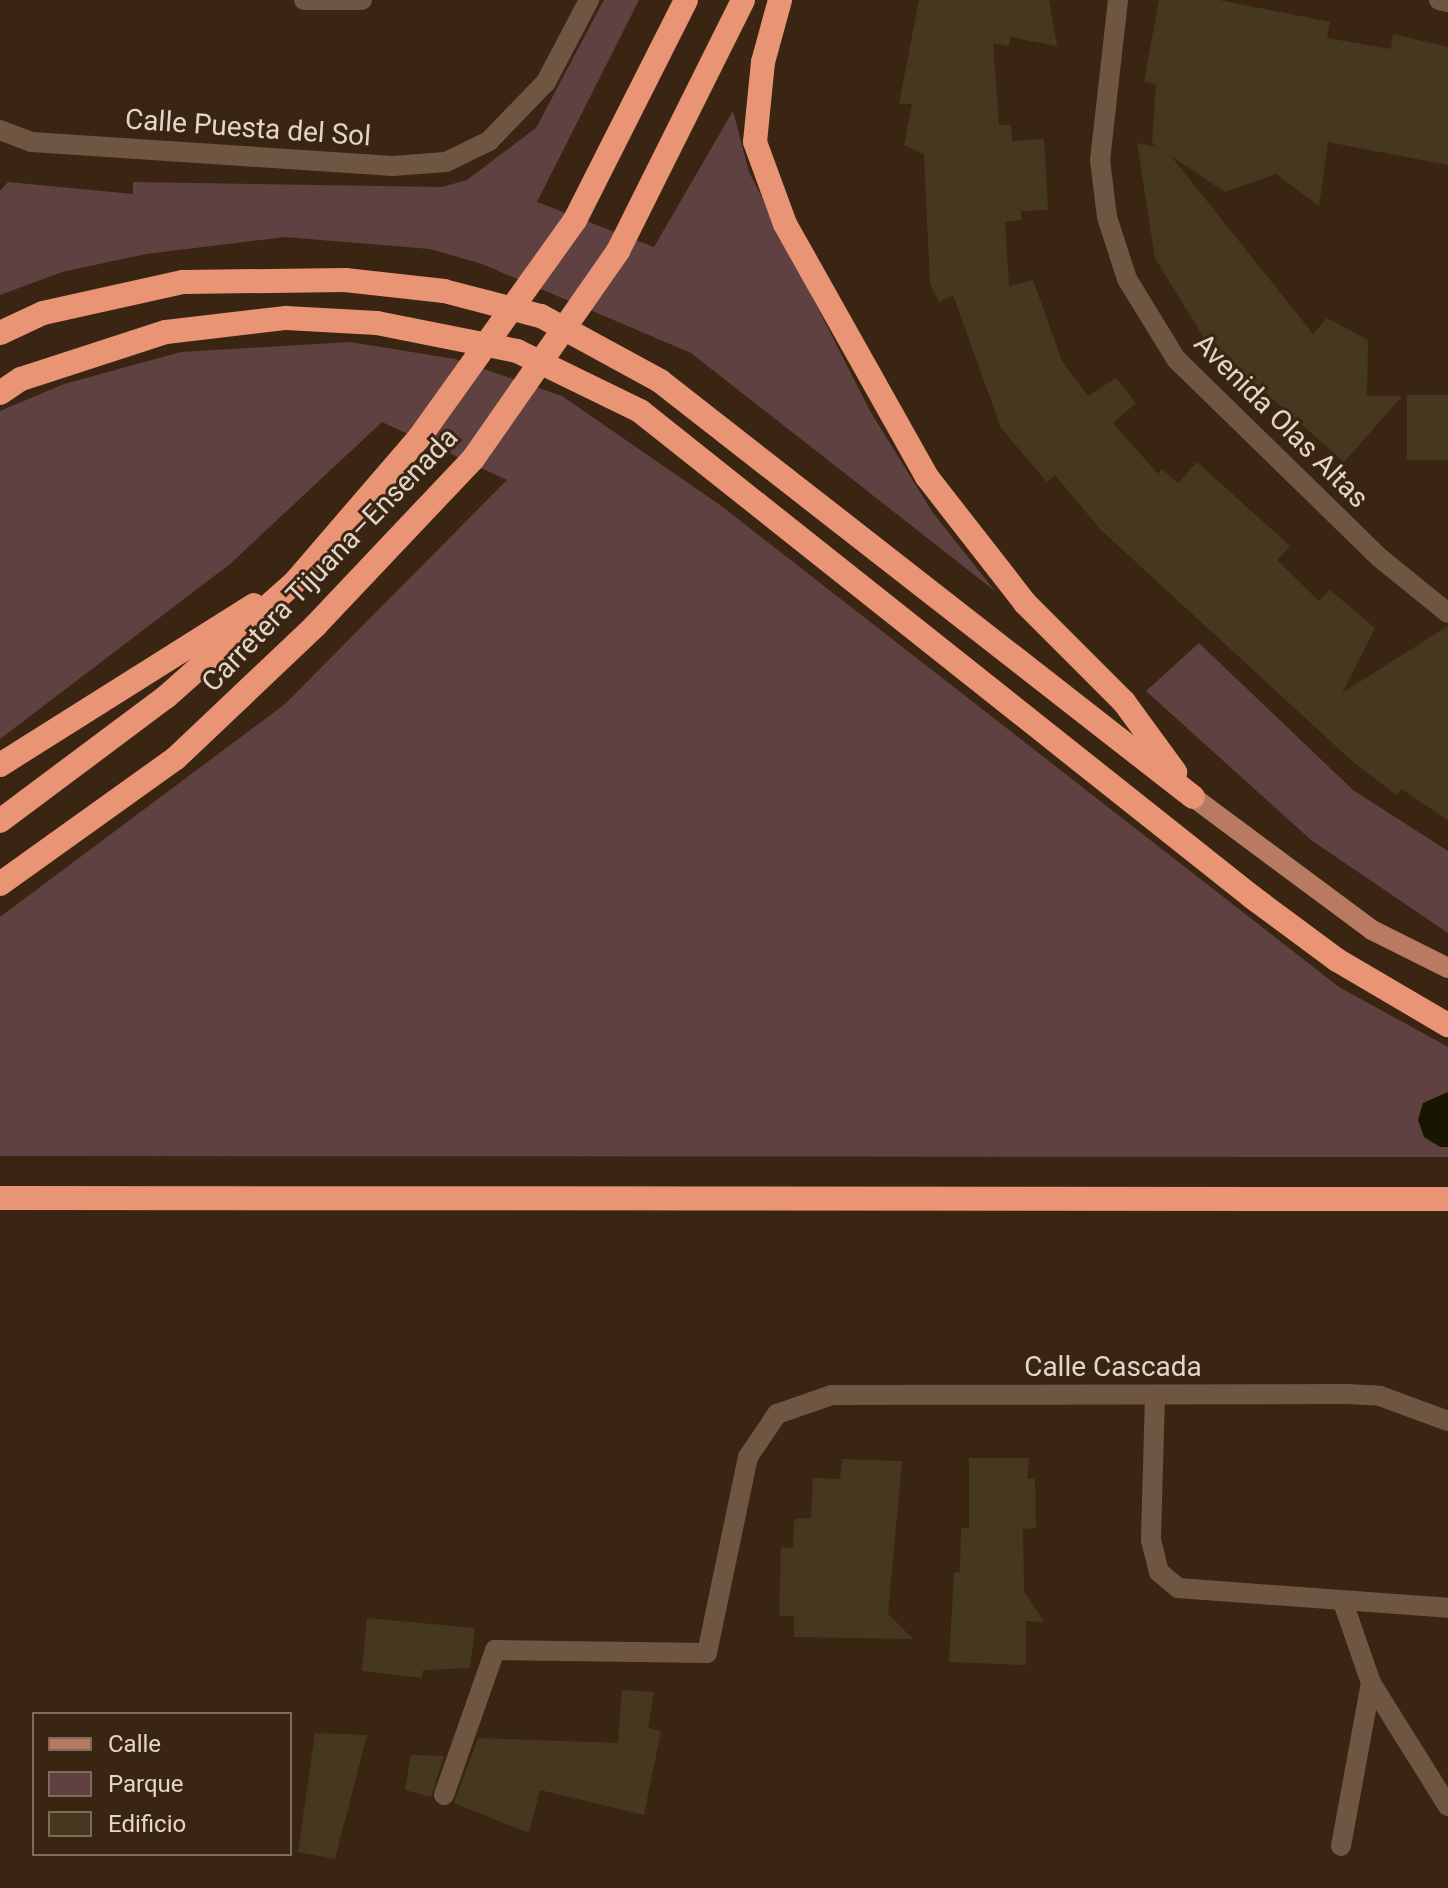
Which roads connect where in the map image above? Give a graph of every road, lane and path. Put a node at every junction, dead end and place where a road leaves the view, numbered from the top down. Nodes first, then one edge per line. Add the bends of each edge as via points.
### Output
1 (304, 0) edge
2 (362, 0) edge
3 (589, 0) edge
4 (686, 0) edge
5 (743, 0) edge
6 (780, 0) edge
7 (1118, 0) edge
8 (1439, 0) edge
9 (1448, 2) edge
10 (0, 130) edge
11 (0, 333) edge
12 (0, 393) edge
13 (295, 582) junction
14 (1448, 613) edge
15 (0, 765) edge
16 (1193, 797) junction
17 (0, 821) edge
18 (0, 884) edge
19 (1448, 968) edge
20 (1448, 1025) edge
21 (0, 1198) edge
22 (1448, 1199) edge
23 (1155, 1395) junction
24 (1448, 1421) edge
25 (1344, 1605) junction
26 (1448, 1608) edge
27 (1371, 1683) junction
28 (444, 1795) dead end
29 (1448, 1806) edge
30 (1341, 1846) dead end

1 - 2 street
3 - 10 street, Calle Puesta del Sol via 546,82 489,141 446,162 393,166 32,142
4 - 13 highway, Carretera Tijuana–Ensenada via 575,220 419,438
5 - 18 highway, Carretera Tijuana–Ensenada via 618,251 473,459 315,626 176,758
6 - 16 highway via 763,62 755,142 785,224 927,477 1025,603 1124,702
7 - 14 street, Avenida Olas Altas via 1100,160 1107,217 1127,279 1176,359 1380,558
8 - 9 street
11 - 16 highway via 112,294 183,282 345,280 444,291 541,316 660,381
12 - 20 highway via 21,379 166,332 286,318 377,323 517,351 640,411 1252,897 1337,960
13 - 15 highway via 178,648
13 - 17 highway, Carretera Tijuana–Ensenada via 166,697
16 - 19 main road via 1372,930
21 - 22 highway
23 - 24 street, Calle Cascada via 1380,1396
23 - 25 street via 1151,1540 1159,1572 1178,1588 1206,1595
23 - 28 street, Calle Cascada via 832,1395 777,1414 748,1457 707,1653 495,1650
25 - 26 street
25 - 27 street
27 - 29 street
27 - 30 street

